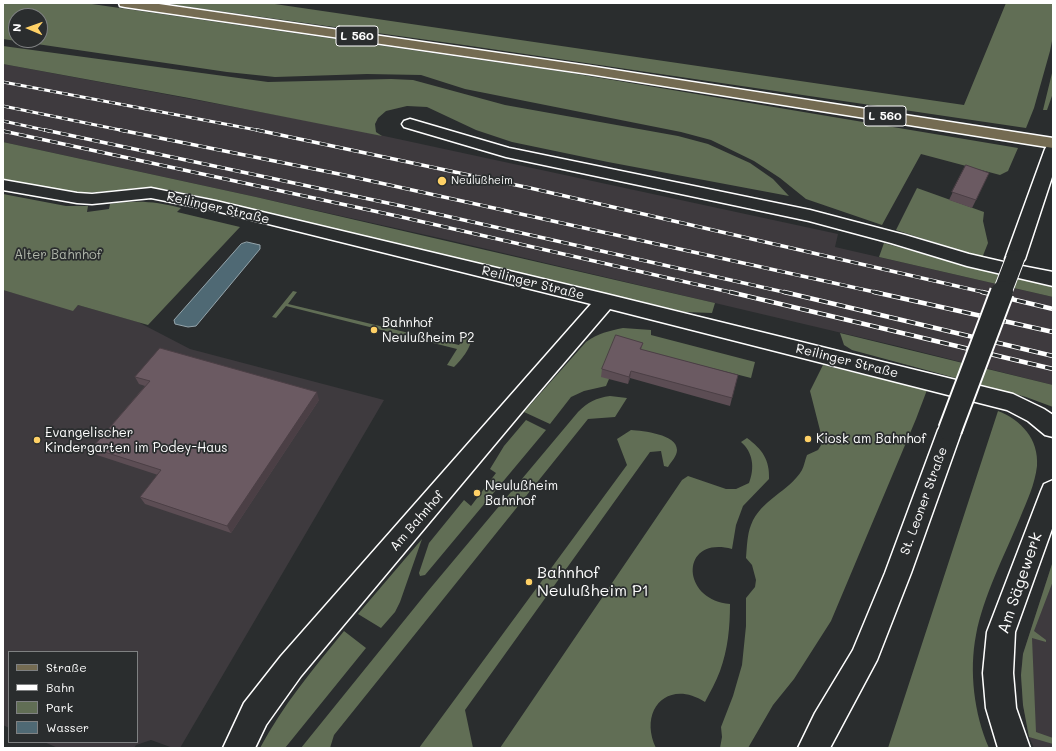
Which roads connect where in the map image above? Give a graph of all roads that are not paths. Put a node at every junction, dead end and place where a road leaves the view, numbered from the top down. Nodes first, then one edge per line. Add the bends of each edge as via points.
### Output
1 (125, 3) edge
2 (410, 124) dead end
3 (1053, 143) edge
4 (1053, 150) edge
5 (3, 185) edge
6 (1044, 199) edge
7 (1053, 278) edge
8 (606, 301) junction
9 (1053, 428) edge
10 (1053, 490) edge
11 (239, 748) edge
12 (814, 748) edge
13 (1014, 748) edge

1 - 3 main road, L 560 via 589,70
2 - 7 street via 506,152 810,216 967,260
4 - 6 street, St. Leoner Straße via 1045,172
5 - 8 street, Reilinger Straße via 92,199 135,194 166,195
6 - 12 street, St. Leoner Straße, bridge via 1015,259 863,660
8 - 9 street, Reilinger Straße via 1013,403 1036,415
8 - 11 street, Am Bahnhof via 291,666 255,714
10 - 13 street, Am Sägewerk via 1001,632 998,673 1001,708

